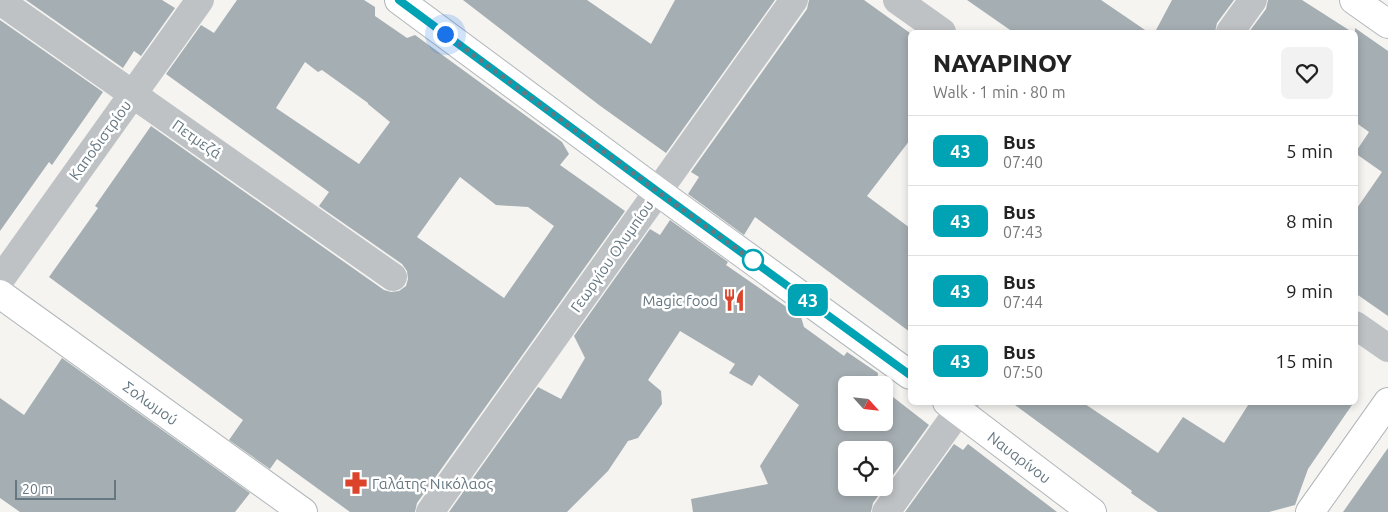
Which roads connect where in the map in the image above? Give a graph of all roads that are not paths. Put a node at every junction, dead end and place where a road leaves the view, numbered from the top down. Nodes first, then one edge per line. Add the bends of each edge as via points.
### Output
1 (200, 0) edge
2 (399, 0) edge
3 (794, 0) edge
4 (898, 0) edge
5 (1253, 0) edge
6 (1354, 0) edge
7 (0, 1) edge
8 (1388, 24) edge
9 (939, 30) edge
10 (1231, 30) edge
11 (133, 94) junction
12 (657, 191) junction
13 (393, 277) dead end
14 (0, 280) edge
15 (0, 294) edge
16 (1358, 327) edge
17 (1388, 348) edge
18 (908, 374) edge
19 (1388, 402) edge
20 (957, 405) edge
21 (303, 512) edge
22 (430, 512) edge
23 (886, 512) edge
24 (1092, 512) edge
25 (1310, 512) edge

1 - 11 street, Καποδιστρίου
2 - 12 street
3 - 12 street, Γεωργίου Ολυμπίου
4 - 9 street
5 - 10 street
6 - 8 street
7 - 11 street, Πετμεζά
11 - 13 street, Πετμεζά
11 - 14 street, Καποδιστρίου
12 - 18 street
12 - 22 street, Γεωργίου Ολυμπίου
15 - 21 street, Σολωμού
16 - 17 street
19 - 25 street
20 - 23 street
20 - 24 street, Ναυαρίνου

